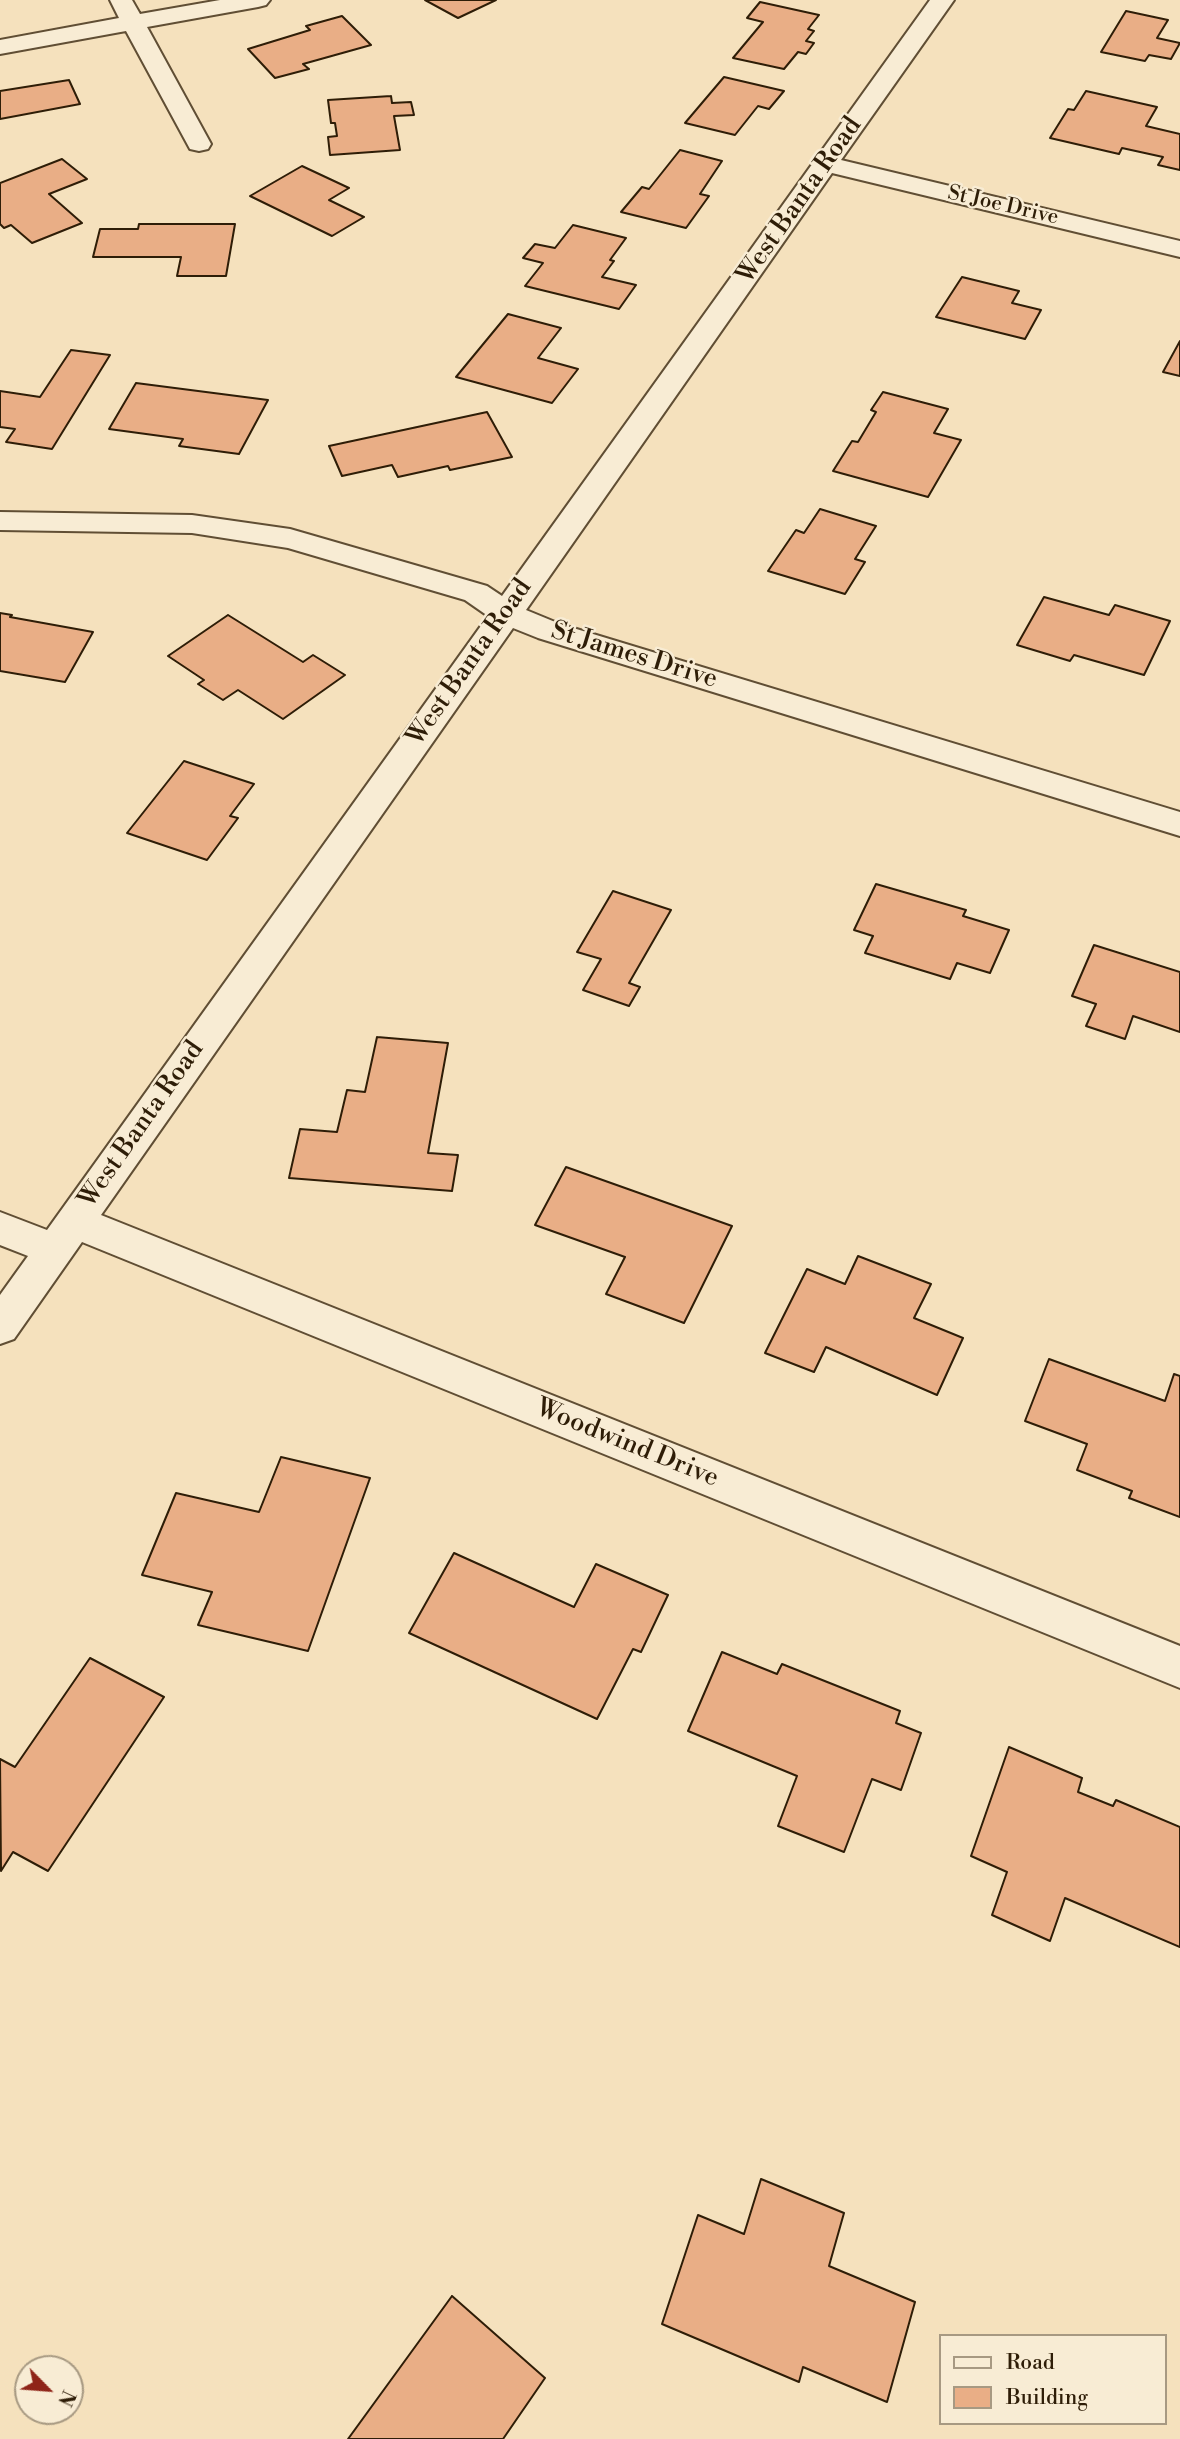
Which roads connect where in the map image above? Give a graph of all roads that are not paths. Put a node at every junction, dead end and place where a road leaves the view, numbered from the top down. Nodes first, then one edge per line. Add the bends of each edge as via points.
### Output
1 (120, 0) edge
2 (258, 0) edge
3 (942, 0) edge
4 (133, 21) junction
5 (0, 47) edge
6 (199, 144) dead end
7 (827, 164) junction
8 (1180, 249) edge
9 (0, 521) edge
10 (506, 613) junction
11 (1180, 824) edge
12 (0, 1228) edge
13 (63, 1235) junction
14 (0, 1326) edge
15 (1180, 1667) edge

1 - 4 street
2 - 4 street
3 - 7 street, West Banta Road
4 - 5 street
4 - 6 street
7 - 8 street, St Joe Drive
7 - 10 street, West Banta Road
9 - 10 street, St James Drive via 192,524 250,531 476,593
10 - 11 street, St James Drive via 549,631
10 - 13 street, West Banta Road
12 - 13 street, Woodwind Drive
13 - 14 street, West Banta Road
13 - 15 street, Woodwind Drive

